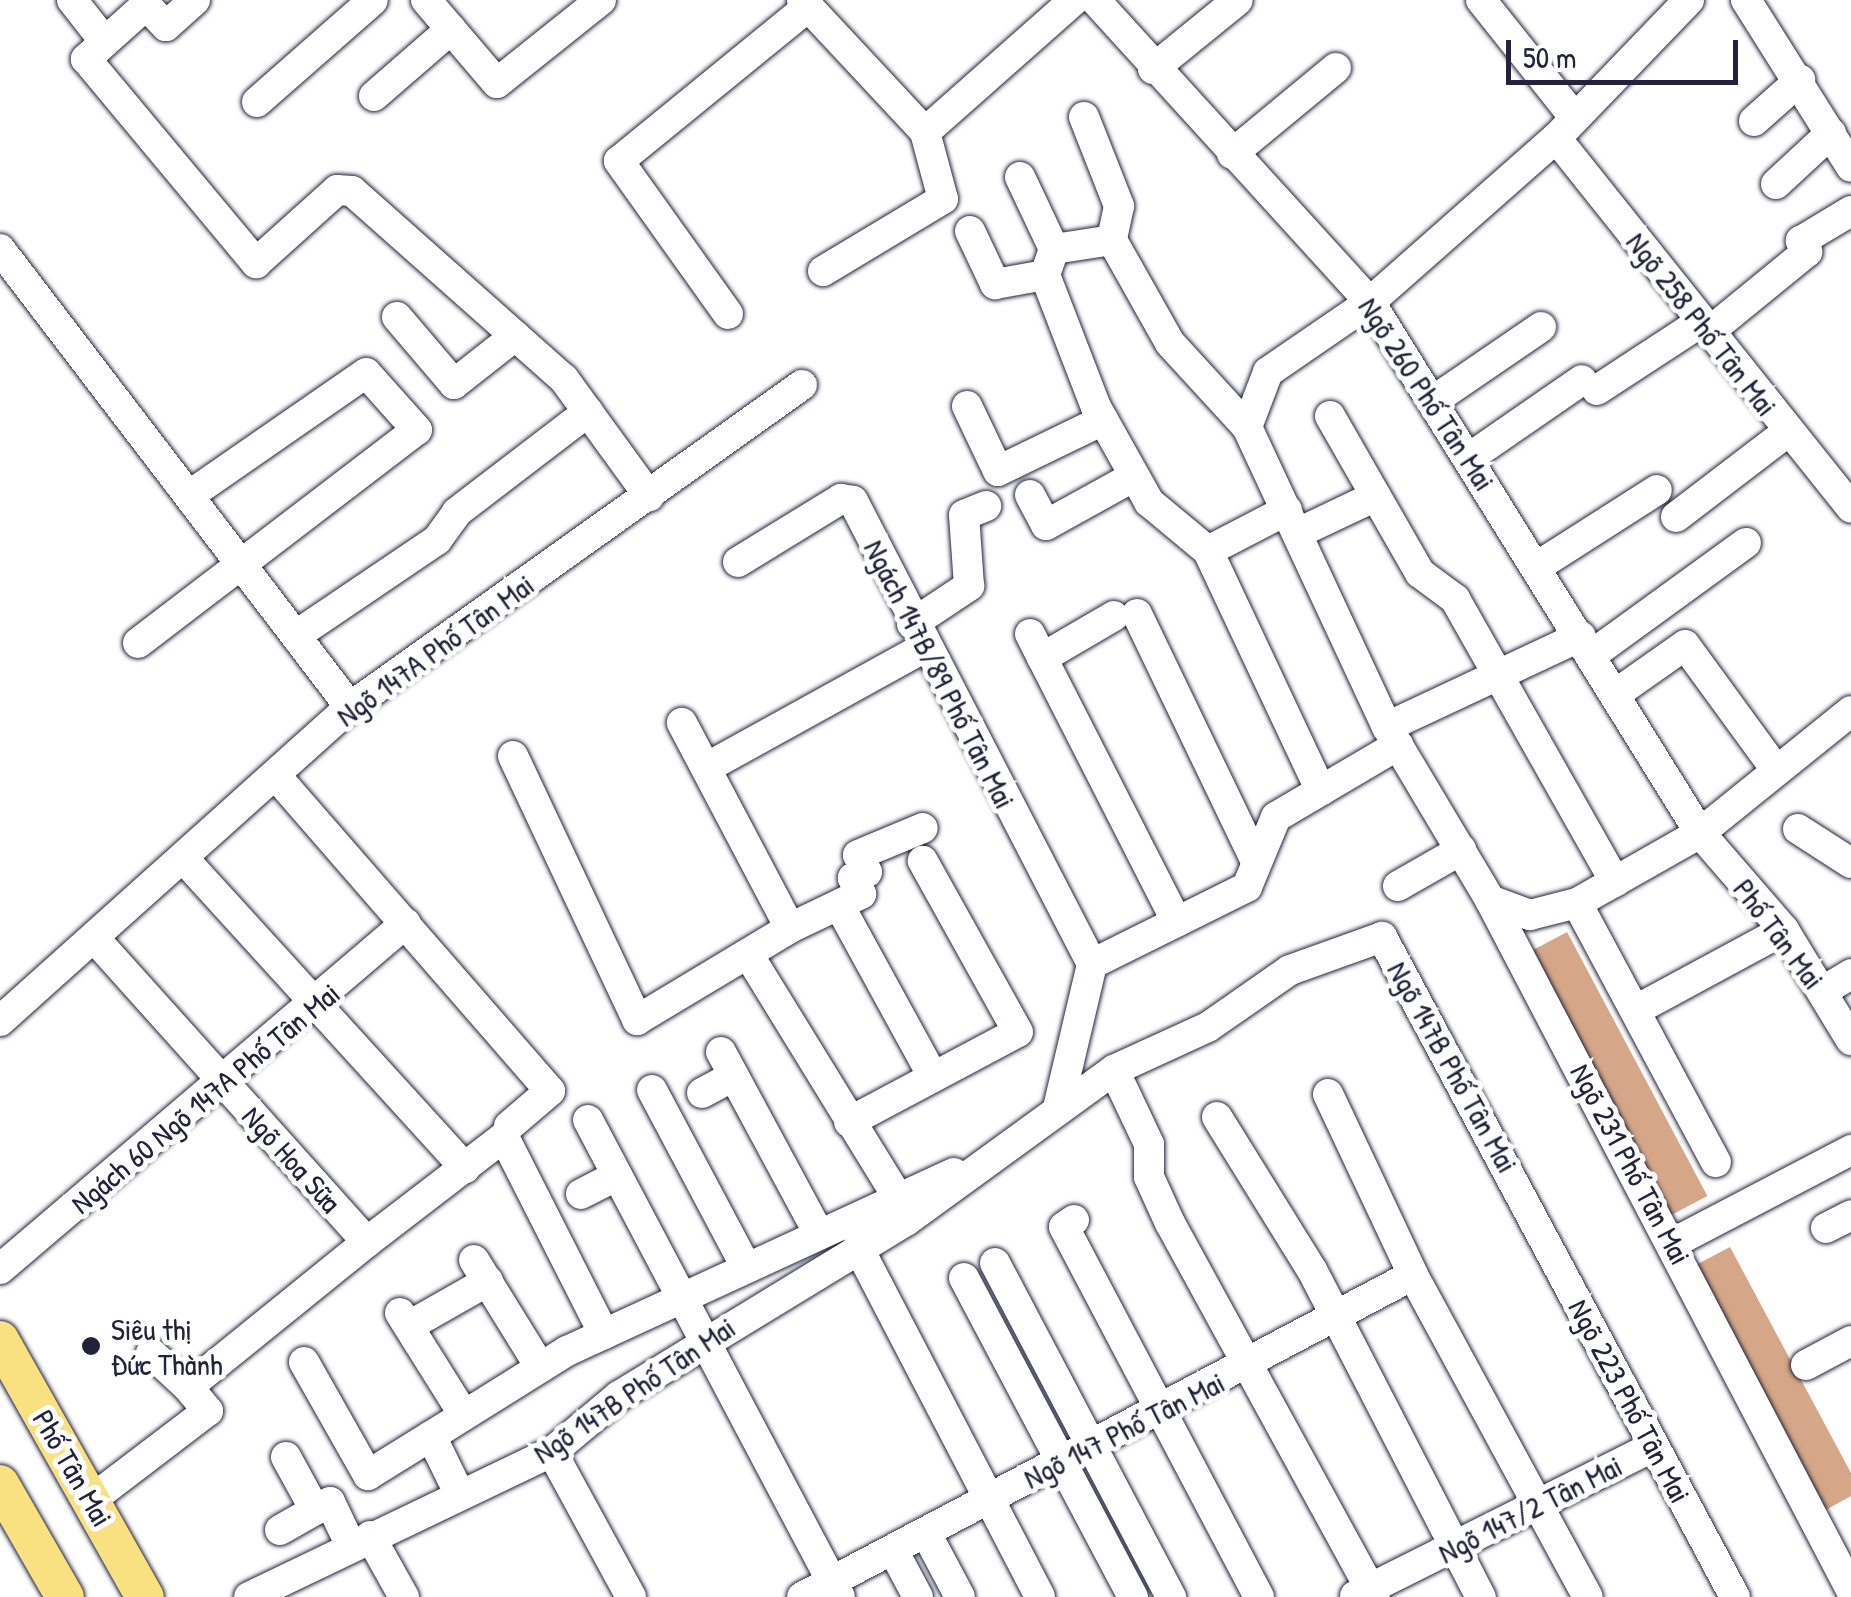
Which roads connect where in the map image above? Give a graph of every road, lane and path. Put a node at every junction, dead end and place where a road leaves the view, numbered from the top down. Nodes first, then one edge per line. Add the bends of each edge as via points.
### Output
1 (72, 0) edge
2 (195, 0) edge
3 (373, 0) edge
4 (426, 0) edge
5 (601, 0) edge
6 (1074, 0) edge
7 (1096, 0) edge
8 (1238, 0) edge
9 (1480, 0) edge
10 (1746, 0) edge
11 (805, 3) edge
12 (1673, 6) edge
13 (450, 29) junction
14 (105, 42) junction
15 (1336, 68) dead end
16 (1152, 69) junction
17 (1800, 80) junction
18 (374, 96) dead end
19 (257, 102) dead end
20 (1084, 117) dead end
21 (1754, 122) dead end
22 (1566, 128) junction
23 (925, 132) junction
24 (1831, 133) junction
25 (1232, 154) junction
26 (1851, 167) edge
27 (1020, 177) dead end
28 (1776, 184) dead end
29 (1851, 211) edge
30 (970, 232) dead end
31 (1112, 240) junction
32 (0, 249) edge
33 (1050, 262) junction
34 (823, 272) dead end
35 (1370, 302) junction
36 (728, 314) dead end
37 (397, 317) dead end
38 (1541, 327) dead end
39 (1705, 327) junction
40 (515, 336) junction
41 (802, 385) dead end
42 (1433, 400) junction
43 (968, 406) dead end
44 (588, 412) junction
45 (1330, 416) dead end
46 (1103, 420) junction
47 (1247, 427) junction
48 (1787, 432) junction
49 (1469, 458) junction
50 (1133, 477) junction
51 (1657, 490) dead end
52 (190, 495) junction
53 (1030, 495) dead end
54 (649, 496) junction
55 (1376, 496) junction
56 (986, 506) dead end
57 (1851, 508) edge
58 (1676, 517) dead end
59 (1292, 522) junction
60 (1746, 543) dead end
61 (1208, 551) junction
62 (738, 562) dead end
63 (243, 563) junction
64 (1538, 566) junction
65 (298, 634) junction
66 (918, 636) junction
67 (138, 644) dead end
68 (1587, 645) junction
69 (1501, 676) junction
70 (1617, 693) junction
71 (350, 707) junction
72 (1851, 711) edge
73 (682, 723) dead end
74 (1393, 736) junction
75 (513, 756) dead end
76 (706, 768) junction
77 (1776, 770) junction
78 (277, 776) junction
79 (1320, 792) junction
80 (922, 828) dead end
81 (1798, 829) dead end
82 (1700, 833) junction
83 (1461, 850) junction
84 (184, 859) junction
85 (923, 861) dead end
86 (1256, 861) junction
87 (1851, 863) edge
88 (1615, 882) junction
89 (1398, 886) dead end
90 (1490, 900) junction
91 (1576, 902) junction
92 (838, 904) junction
93 (1177, 922) junction
94 (406, 924) junction
95 (790, 928) junction
96 (1784, 930) junction
97 (96, 940) junction
98 (748, 954) junction
99 (1092, 964) junction
100 (1851, 974) edge
101 (1823, 991) junction
102 (314, 1008) junction
103 (1636, 1010) junction
104 (0, 1022) edge
105 (1851, 1040) edge
106 (1114, 1070) junction
107 (933, 1077) junction
108 (226, 1085) junction
109 (652, 1090) dead end
110 (702, 1093) dead end
111 (1328, 1094) dead end
112 (1058, 1108) junction
113 (1217, 1117) dead end
114 (588, 1120) dead end
115 (849, 1122) junction
116 (509, 1126) dead end
117 (1851, 1150) edge
118 (1716, 1162) dead end
119 (465, 1168) junction
120 (614, 1177) junction
121 (581, 1194) dead end
122 (1528, 1204) joint
123 (904, 1207) junction
124 (1074, 1220) dead end
125 (818, 1232) junction
126 (367, 1242) junction
127 (1673, 1243) junction
128 (858, 1247) junction
129 (995, 1264) dead end
130 (746, 1267) junction
131 (0, 1270) edge
132 (1413, 1275) junction
133 (964, 1278) dead end
134 (680, 1300) junction
135 (1332, 1320) junction
136 (604, 1334) junction
137 (0, 1340) edge
138 (1851, 1341) edge
139 (701, 1350) junction
140 (151, 1353) dead end
141 (304, 1362) dead end
142 (1253, 1363) junction
143 (1806, 1365) dead end
144 (540, 1367) junction
145 (188, 1387) junction
146 (1163, 1410) junction
147 (464, 1415) junction
148 (431, 1436) junction
149 (1093, 1446) junction
150 (1653, 1447) junction
151 (552, 1452) junction
152 (286, 1457) dead end
153 (1064, 1461) junction
154 (0, 1484) edge
155 (458, 1491) junction
156 (91, 1500) junction
157 (331, 1500) junction
158 (990, 1500) junction
159 (1539, 1508) junction
160 (280, 1530) dead end
161 (926, 1533) junction
162 (360, 1540) junction
163 (1453, 1548) junction
164 (893, 1550) junction
165 (837, 1589) edge
166 (1851, 1590) edge
167 (1366, 1594) edge
168 (65, 1597) edge
169 (145, 1597) edge
170 (249, 1597) edge
171 (404, 1597) edge
172 (631, 1597) edge
173 (802, 1597) edge
174 (918, 1597) edge
175 (960, 1597) edge
176 (1040, 1597) edge
177 (1133, 1597) edge
178 (1170, 1597) edge
179 (1260, 1597) edge
180 (1481, 1597) edge
181 (1588, 1597) edge
182 (1735, 1597) edge

1 - 14 street
2 - 14 street via 166,26 146,5
3 - 19 street
4 - 13 street
5 - 13 street via 497,84
6 - 23 street
7 - 16 street, Ngõ 260 Phố Tân Mai
8 - 16 street
9 - 22 street, Ngõ 258 Phố Tân Mai
10 - 17 street
11 - 23 street
11 - 36 street via 619,161
12 - 22 street
13 - 18 street
14 - 40 street via 86,59 256,263 337,190 352,191
15 - 25 street
16 - 25 street, Ngõ 260 Phố Tân Mai
17 - 21 street
17 - 24 street
20 - 31 street via 1119,206
22 - 35 street
22 - 39 street, Ngõ 258 Phố Tân Mai
23 - 34 street via 943,198
24 - 26 street
24 - 28 street
25 - 35 street, Ngõ 260 Phố Tân Mai
27 - 33 street
29 - 39 street via 1802,241 1808,252
30 - 33 street via 996,284
31 - 33 street
31 - 47 street, Ngõ 231 Phố Tân Mai via 1170,342
32 - 52 street
33 - 46 street
35 - 42 street, Ngõ 260 Phố Tân Mai
35 - 47 street via 1268,372
37 - 40 street via 454,384
38 - 42 street
39 - 48 street, Ngõ 258 Phố Tân Mai
39 - 49 street via 1590,385
40 - 44 street
41 - 54 street, Ngõ 147A Phố Tân Mai
42 - 49 street, Ngõ 260 Phố Tân Mai
43 - 46 street via 998,471
44 - 54 street
44 - 65 street via 458,512 437,540
45 - 55 street
46 - 50 street
47 - 59 street, Ngõ 231 Phố Tân Mai
48 - 57 street, Ngõ 258 Phố Tân Mai
48 - 58 street
49 - 64 street, Ngõ 260 Phố Tân Mai
50 - 53 street via 1046,526
50 - 61 street via 1171,527
51 - 64 street
52 - 63 street
52 - 63 street via 366,373 416,430
54 - 71 street, Ngõ 147A Phố Tân Mai
55 - 59 street
55 - 69 street via 1420,572 1454,599
56 - 66 street via 964,515 969,586
59 - 61 street
59 - 74 street, Ngõ 231 Phố Tân Mai
60 - 68 street
61 - 79 street
62 - 66 street, Ngách 147B/89 Phố Tân Mai via 848,498
63 - 65 street
63 - 67 street
64 - 68 street, Ngõ 260 Phố Tân Mai
65 - 71 street
66 - 76 street
66 - 99 street, Ngách 147B/89 Phố Tân Mai
68 - 69 street
68 - 70 street, Ngõ 260 Phố Tân Mai
69 - 74 street
69 - 88 street
70 - 77 street via 1685,645
70 - 82 street, Ngõ 260 Phố Tân Mai
71 - 78 street, Ngõ 147A Phố Tân Mai
72 - 77 street
73 - 76 street
74 - 79 street
74 - 83 street, Ngõ 231 Phố Tân Mai
75 - 98 street via 637,1020
76 - 95 street
77 - 82 street
78 - 84 street, Ngõ 147A Phố Tân Mai
78 - 94 street
79 - 86 street via 1276,817
80 - 92 street via 858,855 867,872 853,878 861,894
81 - 87 street
82 - 88 street
82 - 96 street, Phố Tân Mai
83 - 89 street
83 - 90 street, Ngõ 231 Phố Tân Mai
84 - 97 street, Ngõ 147A Phố Tân Mai
84 - 102 street
85 - 107 street via 1018,1032
86 - 93 street via 1247,887
86 - 93 street via 1126,615 1036,646
88 - 91 street
90 - 91 street via 1530,915
90 - 127 street, Ngõ 231 Phố Tân Mai
91 - 103 street
92 - 95 street
92 - 107 street
93 - 99 street
94 - 102 street, Ngách 60 Ngõ 147A Phố Tân Mai
94 - 116 street via 550,1091
95 - 98 street
96 - 101 street, Phố Tân Mai
96 - 103 street
97 - 104 street, Ngõ 147A Phố Tân Mai
97 - 108 street, Ngõ Hoa Sữa
98 - 115 street
99 - 112 street
100 - 101 street
101 - 105 street, Phố Tân Mai
102 - 108 street, Ngách 60 Ngõ 147A Phố Tân Mai
102 - 119 street
103 - 118 street
106 - 112 street, Ngõ 147B Phố Tân Mai
106 - 122 street, Ngõ 147B Phố Tân Mai via 1208,1026 1290,970 1382,937
106 - 142 street via 1149,1144 1148,1177
107 - 115 street
108 - 126 street, Ngõ Hoa Sữa
108 - 131 street, Ngách 60 Ngõ 147A Phố Tân Mai
109 - 130 street
110 - 125 street via 727,1064
111 - 132 street
112 - 123 street, Ngõ 147B Phố Tân Mai via 1003,1154
113 - 135 street via 1312,1270
114 - 120 street
115 - 123 street
117 - 127 street
119 - 126 street
119 - 136 street via 504,1137
120 - 121 street
120 - 134 street
122 - 150 street, Ngõ 223 Phố Tân Mai
123 - 125 street, Ngõ 147B Phố Tân Mai
123 - 128 street, Ngõ 147B Phố Tân Mai
124 - 146 street via 1064,1227
125 - 130 street, Ngõ 147B Phố Tân Mai
126 - 145 street
127 - 166 street, Ngõ 231 Phố Tân Mai
128 - 139 street, Ngõ 147B Phố Tân Mai
128 - 158 street
129 - 149 street
130 - 134 street, Ngõ 147B Phố Tân Mai
132 - 135 street, Ngõ 147 Phố Tân Mai
132 - 159 street
133 - 153 street
134 - 136 street, Ngõ 147B Phố Tân Mai
134 - 139 street
135 - 142 street, Ngõ 147 Phố Tân Mai
135 - 163 street
136 - 144 street, Ngõ 147B Phố Tân Mai
137 - 156 main road, Phố Tân Mai
138 - 143 street
139 - 151 street, Ngõ 147B Phố Tân Mai via 619,1396
139 - 165 street
140 - 145 street
141 - 148 street, Ngõ 147B Phố Tân Mai via 368,1474
142 - 146 street, Ngõ 147 Phố Tân Mai
142 - 167 street
144 - 147 street, Ngõ 147B Phố Tân Mai
144 - 147 street via 481,1270 404,1319
145 - 156 street via 208,1411
146 - 149 street, Ngõ 147 Phố Tân Mai
146 - 179 street
147 - 148 street, Ngõ 147B Phố Tân Mai
148 - 155 street
149 - 153 street, Ngõ 147 Phố Tân Mai
149 - 178 street
150 - 159 street, Ngõ 147/2 Tân Mai
150 - 182 street, Ngõ 223 Phố Tân Mai
151 - 155 street, Ngõ 147B Phố Tân Mai
151 - 172 street
152 - 157 street
153 - 158 street, Ngõ 147 Phố Tân Mai
153 - 177 street
154 - 168 main road
155 - 162 street, Ngõ 147B Phố Tân Mai
156 - 169 main road, Phố Tân Mai
157 - 160 street
157 - 162 street
158 - 161 street, Ngõ 147 Phố Tân Mai
158 - 176 street
159 - 163 street, Ngõ 147/2 Tân Mai
159 - 181 street
161 - 164 street, Ngõ 147 Phố Tân Mai
161 - 175 street
162 - 170 street, Ngõ 147B Phố Tân Mai
162 - 171 street
163 - 167 street, Ngõ 147/2 Tân Mai
163 - 180 street
164 - 165 street, Ngõ 147 Phố Tân Mai
164 - 174 street
165 - 173 street, Ngõ 147 Phố Tân Mai

